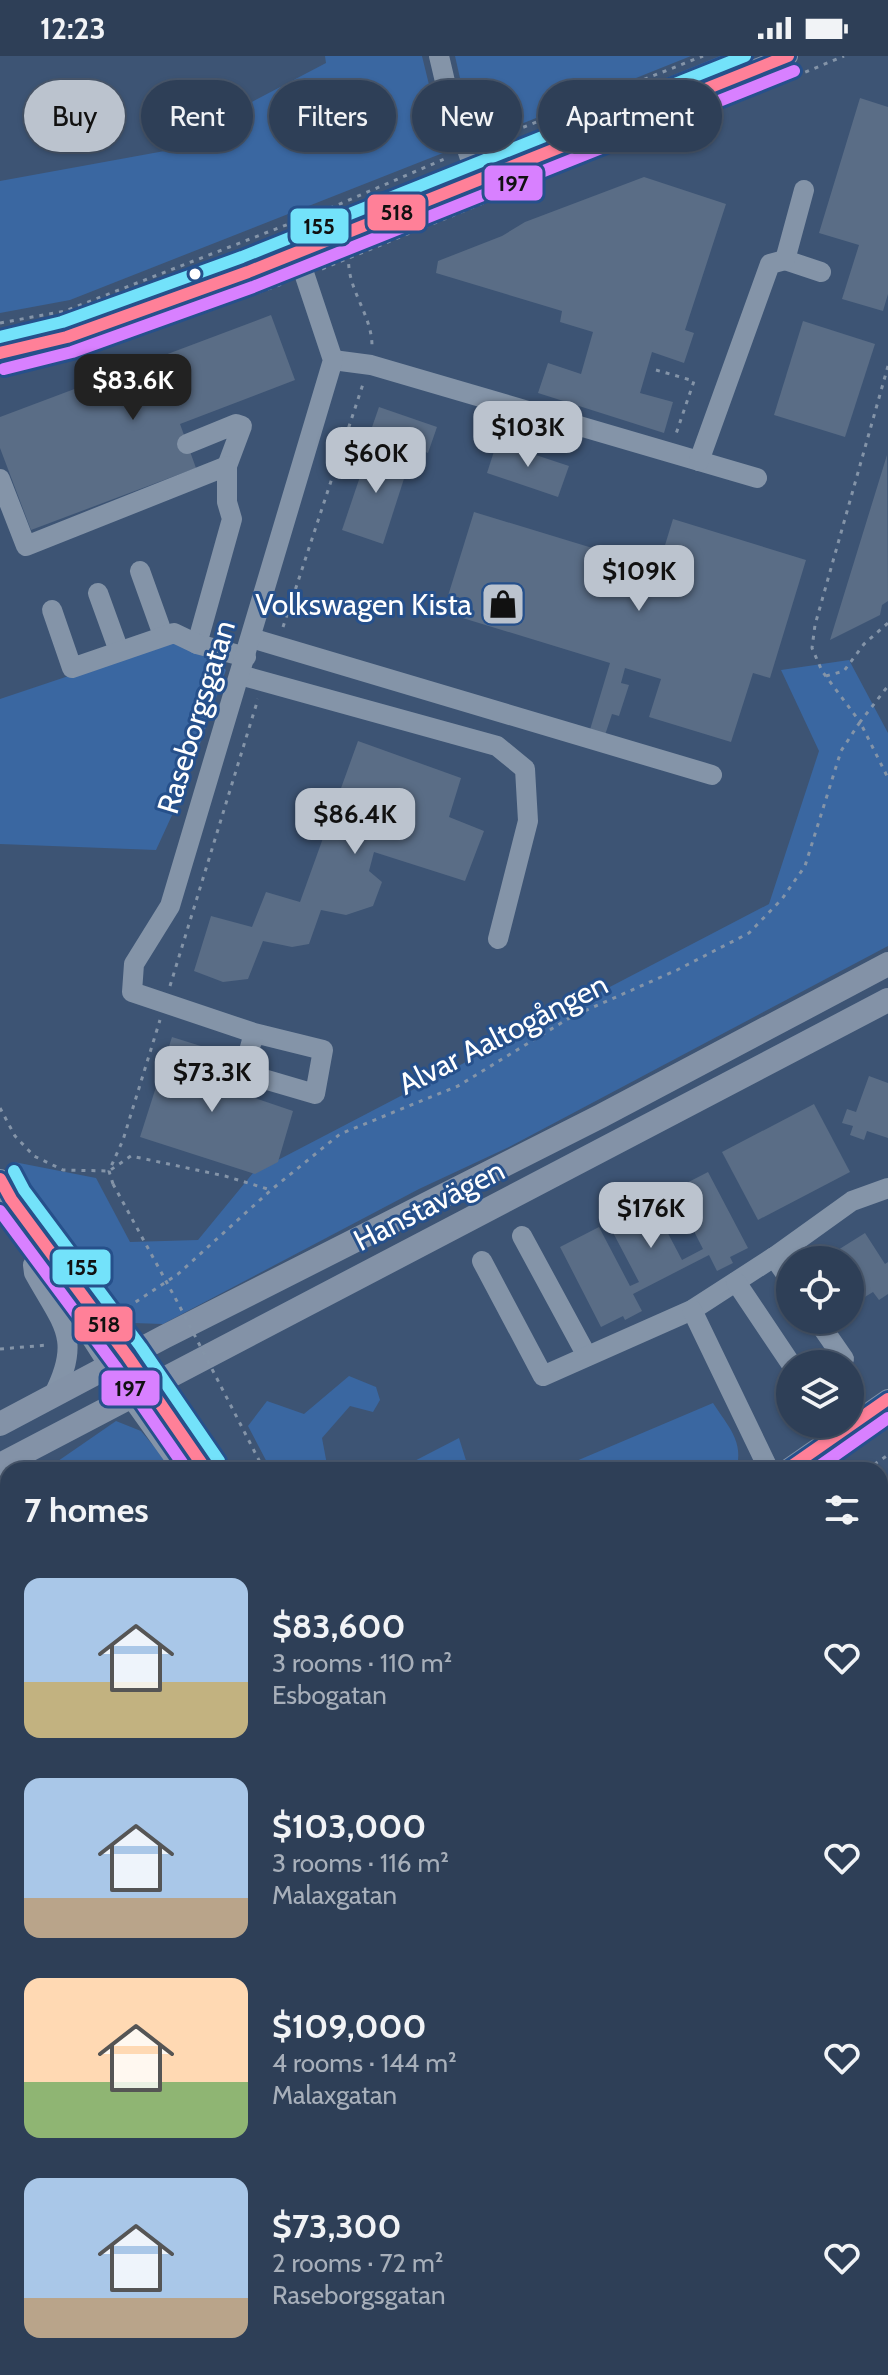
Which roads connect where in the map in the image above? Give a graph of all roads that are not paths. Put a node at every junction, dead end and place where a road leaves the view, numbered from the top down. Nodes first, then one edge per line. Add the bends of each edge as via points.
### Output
1 (439, 56) edge
2 (788, 56) edge
3 (477, 179) junction
4 (804, 190) dead end
5 (297, 252) junction
6 (785, 260) junction
7 (821, 272) dead end
8 (0, 353) edge
9 (333, 360) junction
10 (187, 444) dead end
11 (699, 461) junction
12 (227, 466) junction
13 (757, 478) dead end
14 (0, 479) edge
15 (8, 522) edge
16 (140, 571) dead end
17 (98, 593) dead end
18 (52, 610) dead end
19 (163, 635) junction
20 (197, 644) junction
21 (119, 651) junction
22 (246, 657) junction
23 (712, 775) dead end
24 (498, 939) dead end
25 (888, 964) edge
26 (888, 1000) edge
27 (254, 1033) dead end
28 (0, 1179) edge
29 (888, 1188) edge
30 (11, 1199) junction
31 (522, 1236) dead end
32 (29, 1241) junction
33 (774, 1257) junction
34 (776, 1260) edge
35 (482, 1261) dead end
36 (736, 1282) junction
37 (692, 1310) junction
38 (782, 1350) edge
39 (587, 1356) junction
40 (119, 1362) junction
41 (139, 1391) junction
42 (53, 1396) junction
43 (888, 1399) edge
44 (0, 1424) edge
45 (6, 1462) edge
46 (179, 1462) edge
47 (199, 1462) edge
48 (765, 1462) edge
49 (797, 1462) edge

1 - 3 street
2 - 3 street
3 - 5 street
4 - 6 street
5 - 8 street via 67,337
5 - 9 street
6 - 7 street
6 - 11 street via 770,264
9 - 11 street via 371,365
9 - 22 street, Raseborgsgatan
10 - 12 street via 242,426
11 - 13 street
12 - 15 street via 26,546
12 - 20 street via 232,519
14 - 15 street
16 - 19 street
17 - 21 street
18 - 21 street via 72,668
19 - 20 street via 174,633
19 - 21 street
20 - 22 street
22 - 23 street via 277,645
22 - 24 street via 263,683 497,746 525,769 528,821
22 - 27 street, Raseborgsgatan via 170,906 134,964 132,992
25 - 40 main road, Hanstavägen
26 - 41 main road, Hanstavägen
28 - 30 street
29 - 33 street via 852,1201
30 - 32 street
30 - 40 street via 103,1323
31 - 39 street
32 - 40 street
32 - 42 street via 34,1273 70,1344
33 - 34 street
33 - 36 street
35 - 39 street via 543,1376
36 - 37 street
36 - 38 street
37 - 39 street
37 - 48 street
40 - 41 main road
40 - 42 main road, Hanstavägen
41 - 45 main road, Hanstavägen
41 - 46 street
41 - 47 street
42 - 44 main road, Hanstavägen
43 - 49 street

